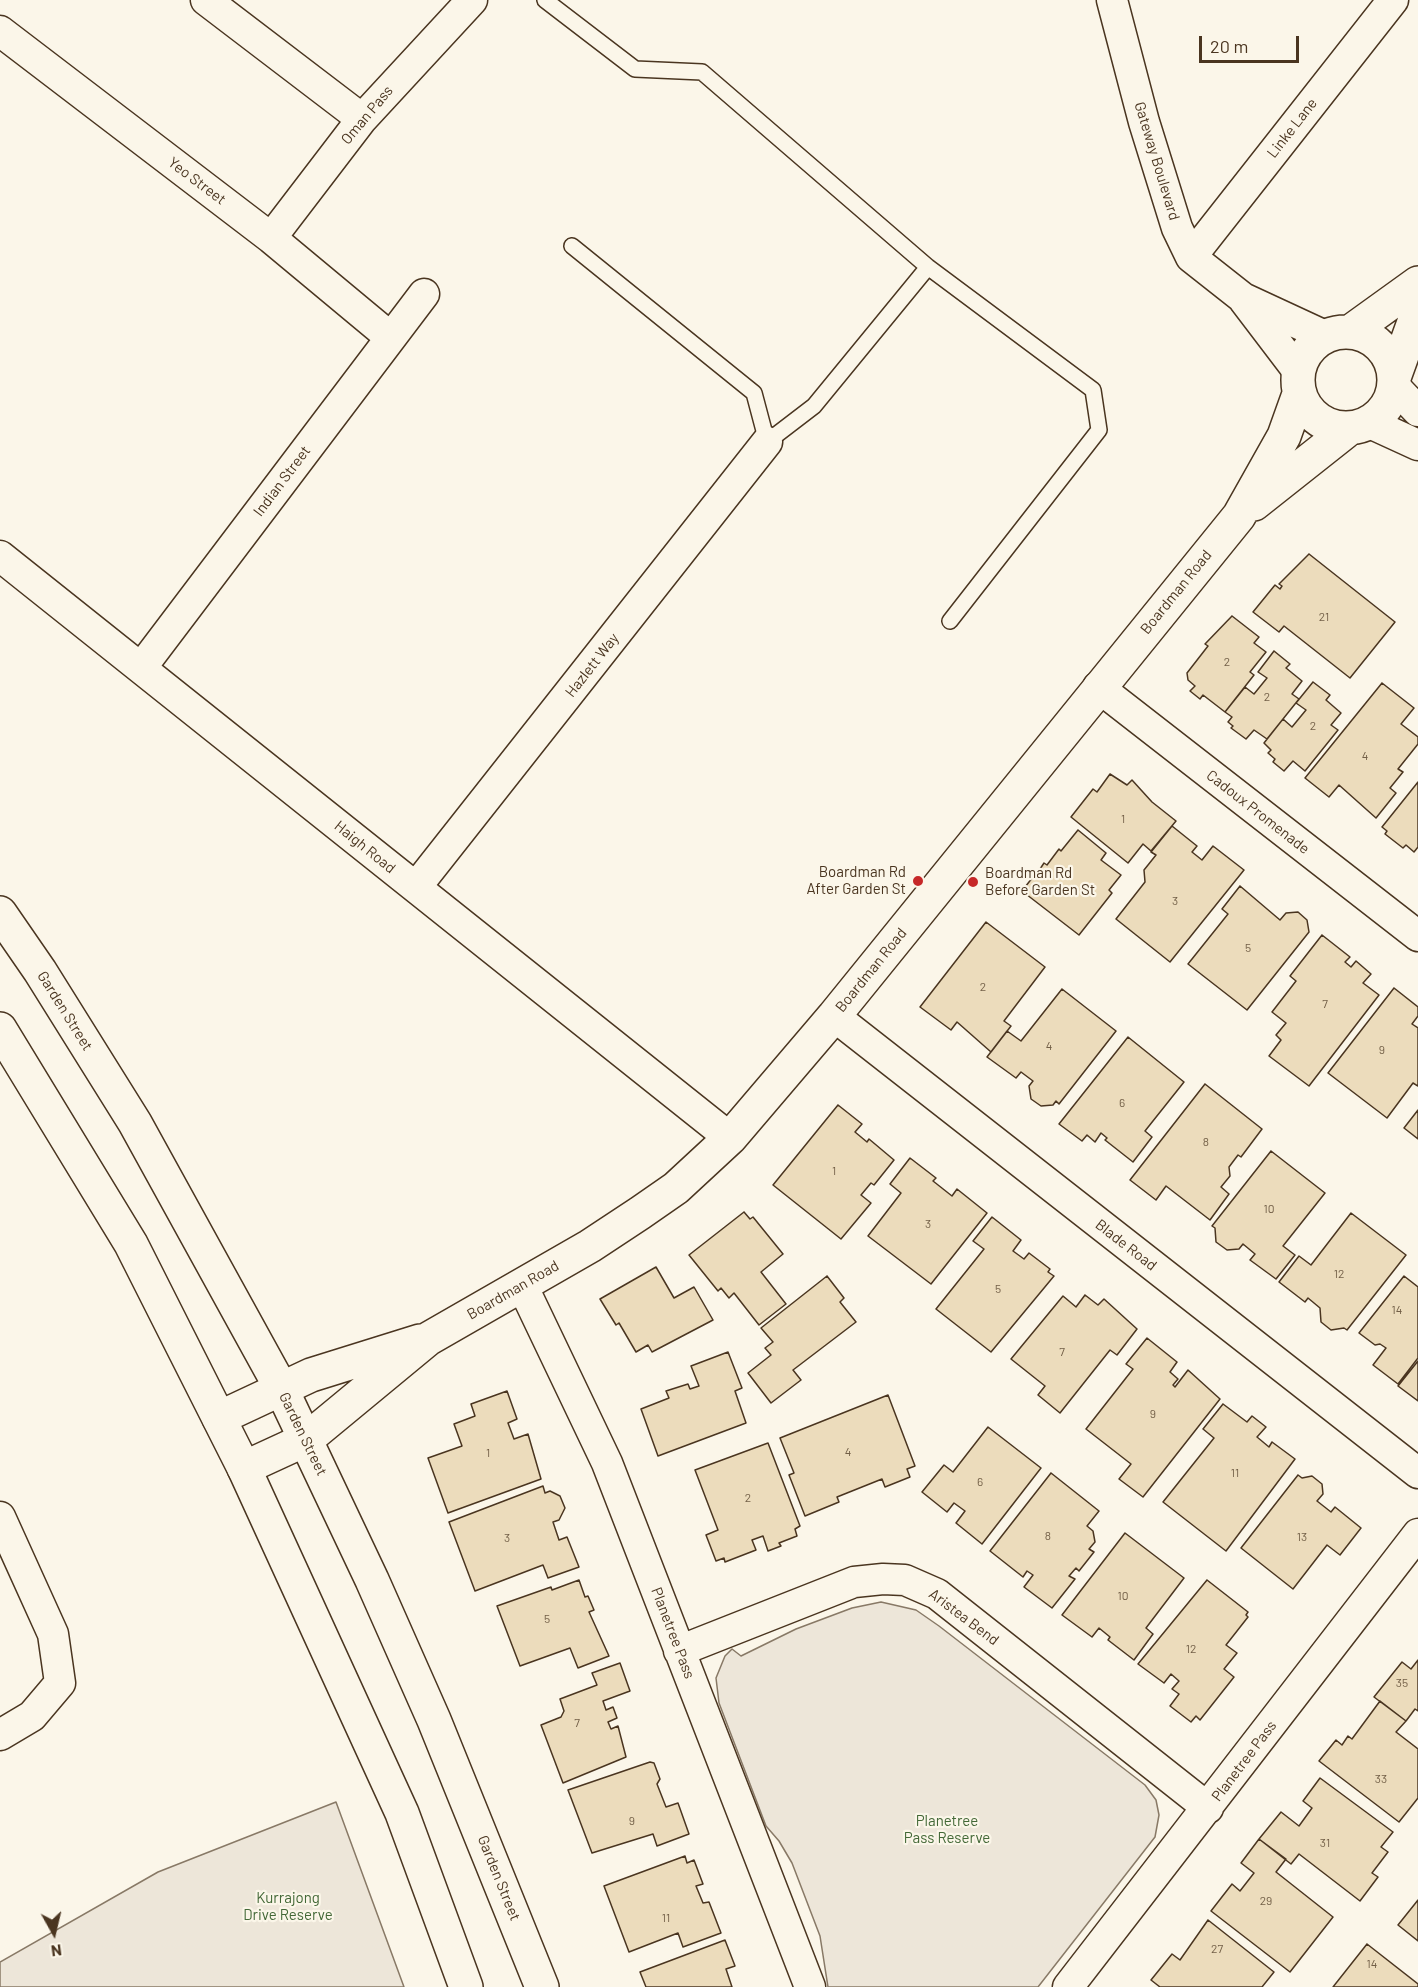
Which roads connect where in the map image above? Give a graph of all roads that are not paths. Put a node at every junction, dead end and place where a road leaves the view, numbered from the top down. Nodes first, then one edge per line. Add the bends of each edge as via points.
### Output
1 (206, 0) edge
2 (472, 0) edge
3 (545, 0) edge
4 (1393, 0) edge
5 (1115, 1) edge
6 (0, 31) edge
7 (362, 119) junction
8 (272, 237) junction
9 (572, 246) dead end
10 (1191, 257) junction
11 (928, 267) junction
12 (1418, 284) edge
13 (424, 294) dead end
14 (1242, 298) junction
15 (1418, 311) edge
16 (1337, 334) junction
17 (390, 337) junction
18 (1395, 380) junction
19 (1299, 382) junction
20 (1418, 411) edge
21 (1360, 426) junction
22 (767, 442) junction
23 (1418, 445) edge
24 (1239, 516) junction
25 (0, 556) edge
26 (950, 621) dead end
27 (141, 668) junction
28 (1098, 687) junction
29 (416, 887) junction
30 (0, 913) edge
31 (1418, 936) edge
32 (834, 1016) junction
33 (0, 1029) edge
34 (730, 1138) junction
35 (522, 1285) junction
36 (428, 1339) junction
37 (281, 1388) junction
38 (219, 1418) junction
39 (307, 1439) junction
40 (244, 1468) junction
41 (1418, 1473) edge
42 (0, 1517) edge
43 (1418, 1534) edge
44 (679, 1651) junction
45 (0, 1735) edge
46 (1208, 1808) junction
47 (466, 1987) edge
48 (542, 1987) edge
49 (810, 1987) edge
50 (1068, 1987) edge

1 - 7 street
2 - 7 street, Oman Pass
3 - 11 lane via 634,69 702,72
4 - 10 street, Linke Lane
5 - 10 street, Gateway Boulevard via 1144,122 1177,228
6 - 8 street, Yeo Street
7 - 8 street, Oman Pass
8 - 17 street, Yeo Street
9 - 22 lane via 754,393
10 - 14 street, Gateway Boulevard
11 - 22 lane via 814,406
11 - 26 lane via 1093,390 1099,430
12 - 16 street, Boardman Road
13 - 17 street, Indian Street
14 - 16 street, Gateway Boulevard
14 - 19 street, Gateway Boulevard
15 - 18 street, Boardman Road
16 - 18 street via 1366,336 1380,345 1390,359
16 - 19 street, Boardman Road via 1313,345 1303,357
17 - 27 street, Indian Street
18 - 20 street
18 - 21 street, Boardman Road via 1387,407
19 - 21 street via 1305,406 1324,423
19 - 24 street, Boardman Road via 1284,436
21 - 23 street
21 - 24 street, Boardman Road
22 - 29 street, Hazlett Way
24 - 28 street, Boardman Road
25 - 27 street, Haigh Road
27 - 29 street, Haigh Road
28 - 31 street, Cadoux Promenade
28 - 32 street, Boardman Road
29 - 34 street, Haigh Road
30 - 37 street, Garden Street via 135,1123
32 - 34 street, Boardman Road
32 - 41 street, Blade Road
33 - 38 street via 131,1244
34 - 35 street, Boardman Road via 676,1188
35 - 36 street, Boardman Road
35 - 44 street, Planetree Pass via 607,1463
36 - 37 street, Boardman Road via 340,1364
36 - 39 street, Boardman Road
37 - 38 street, Boardman Road
37 - 39 street, Garden Street
38 - 40 street
39 - 40 street, Boardman Road
39 - 48 street, Garden Street via 434,1720
40 - 47 street via 402,1813
42 - 45 street via 53,1634 60,1683 32,1716
43 - 46 street, Planetree Pass
44 - 46 street, Aristea Bend via 854,1582 905,1580 937,1594
44 - 49 street, Planetree Pass
46 - 50 street, Planetree Pass

